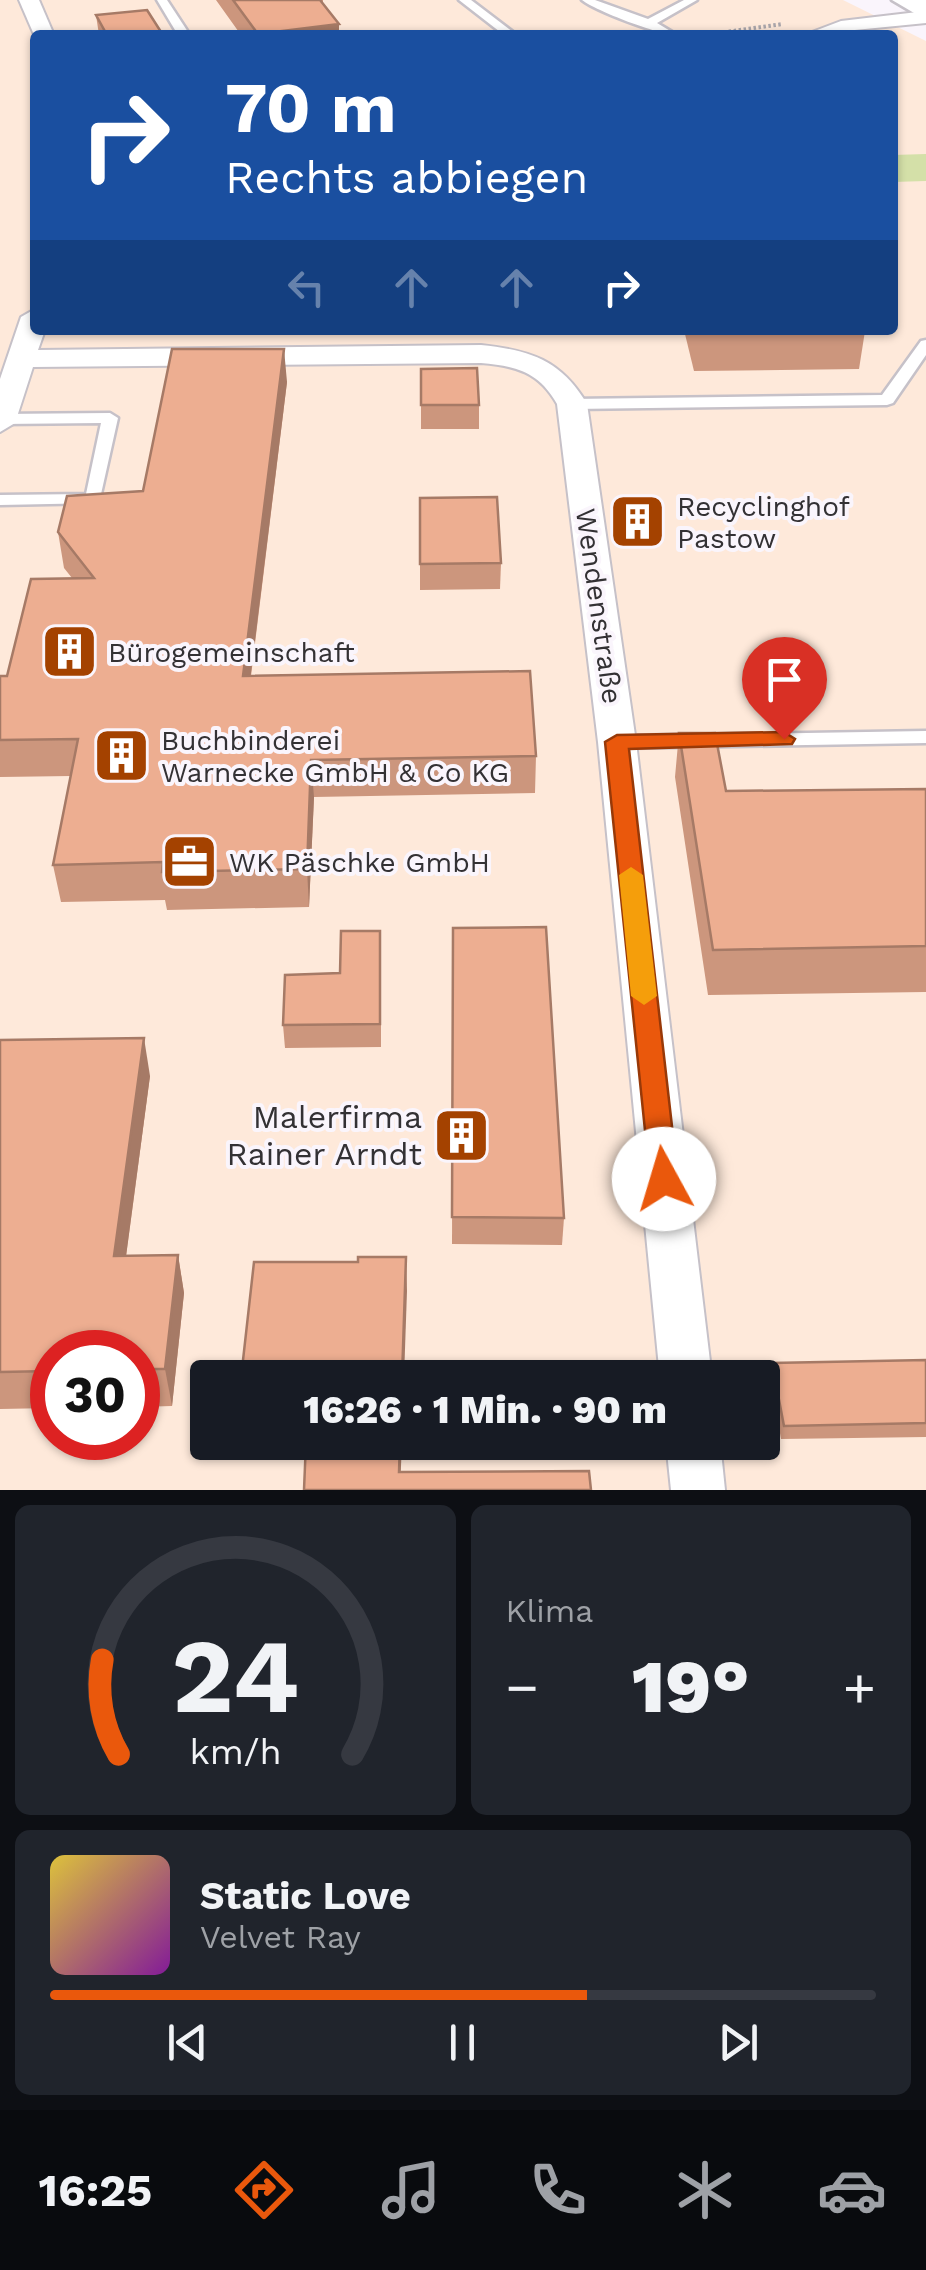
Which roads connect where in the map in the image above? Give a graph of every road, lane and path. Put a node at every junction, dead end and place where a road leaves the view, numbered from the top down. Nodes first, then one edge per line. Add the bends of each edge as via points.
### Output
1 (28, 0) edge
2 (162, 0) edge
3 (464, 0) edge
4 (587, 0) edge
5 (692, 0) edge
6 (871, 0) edge
7 (907, 0) edge
8 (926, 14) edge
9 (652, 21) junction
10 (841, 27) junction
11 (42, 30) edge
12 (181, 30) edge
13 (504, 30) edge
14 (664, 30) edge
15 (831, 30) edge
16 (926, 34) edge
17 (898, 36) edge
18 (30, 326) edge
19 (926, 344) edge
20 (15, 355) edge
21 (572, 404) junction
22 (1, 421) edge
23 (0, 500) edge
24 (926, 737) edge
25 (617, 742) junction
26 (684, 1360) edge
27 (695, 1460) edge
28 (698, 1490) edge

1 - 11 street
2 - 12 lane
3 - 13 lane
4 - 9 lane
5 - 9 lane
6 - 10 street
7 - 8 main road
8 - 10 street
9 - 14 lane
10 - 15 street
16 - 17 street
18 - 20 street
19 - 21 lane via 886,400
20 - 21 street via 482,354 543,367
20 - 22 street
21 - 25 street, Wendenstraße
22 - 23 lane via 110,418 93,500
24 - 25 lane
25 - 26 street, Wendenstraße
27 - 28 street

